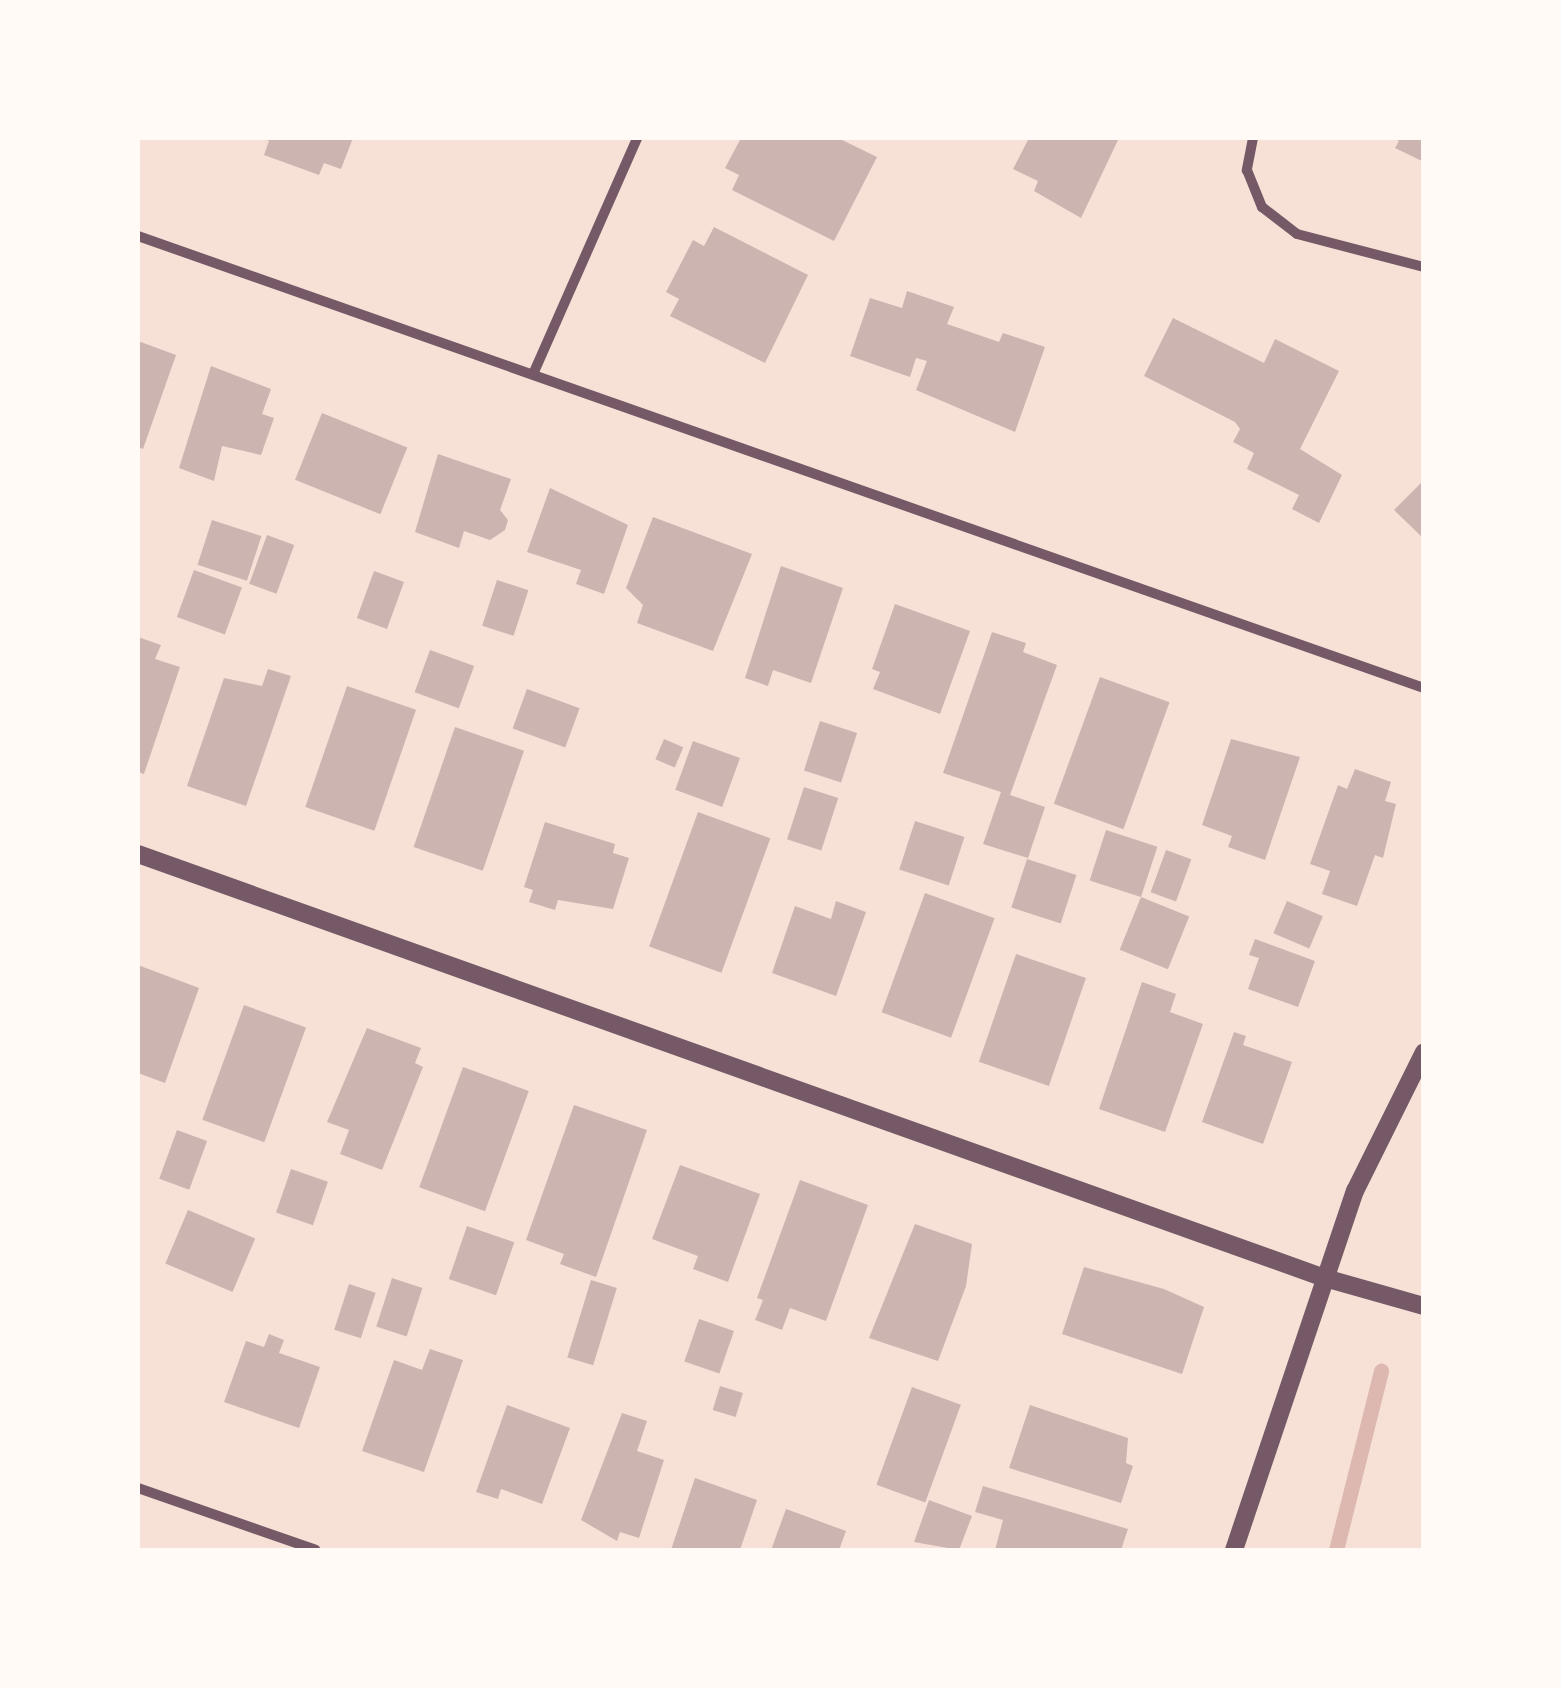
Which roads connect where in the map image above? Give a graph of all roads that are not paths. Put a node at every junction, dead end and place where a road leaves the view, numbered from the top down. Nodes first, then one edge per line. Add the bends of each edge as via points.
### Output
1 (638, 138) edge
2 (1253, 138) edge
3 (138, 236) edge
4 (1424, 267) edge
5 (534, 372) junction
6 (1424, 688) edge
7 (138, 854) edge
8 (1424, 1052) edge
9 (1325, 1278) junction
10 (1424, 1306) edge
11 (138, 1488) edge
12 (316, 1550) edge
13 (1234, 1550) edge

1 - 5 street
2 - 4 street via 1246,170 1262,208 1297,234
3 - 5 street
5 - 6 street
7 - 9 street
8 - 9 street via 1356,1192
9 - 10 street
9 - 13 street
11 - 12 street

